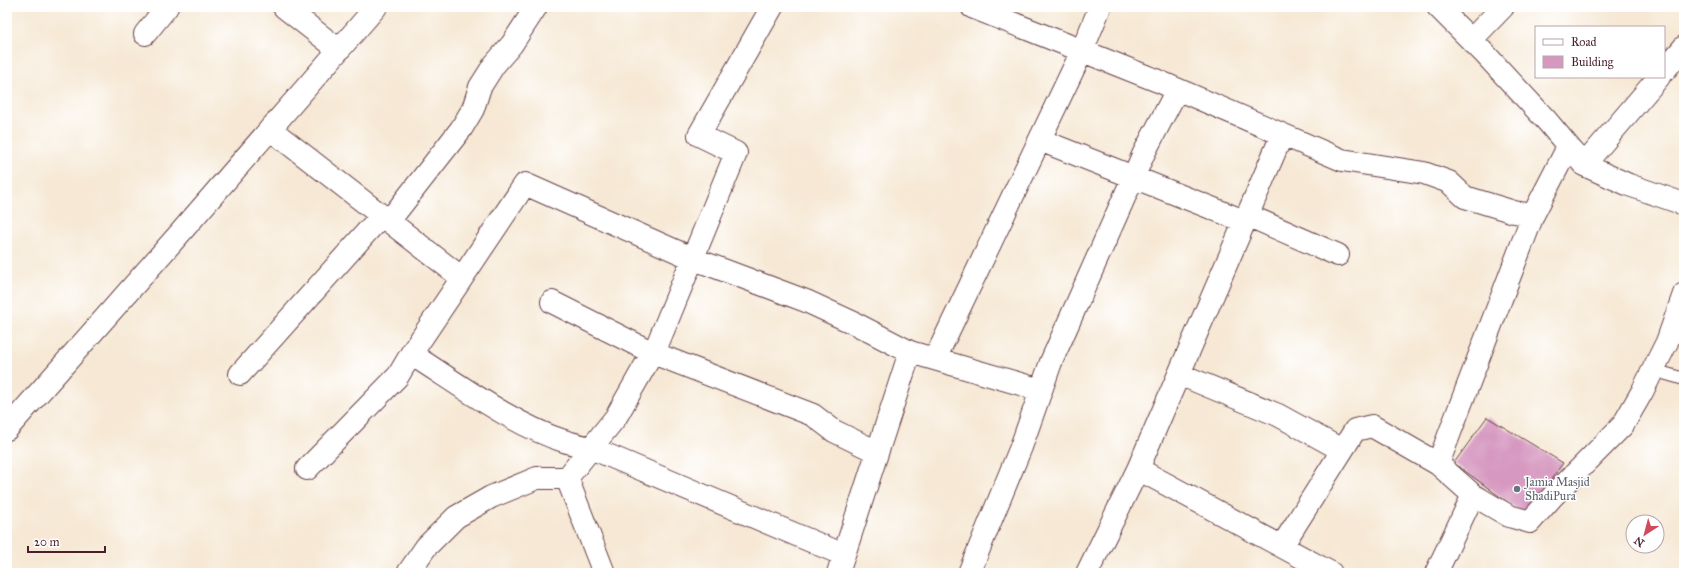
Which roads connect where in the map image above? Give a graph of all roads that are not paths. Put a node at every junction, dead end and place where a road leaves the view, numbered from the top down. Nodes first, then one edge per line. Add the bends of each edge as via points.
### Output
1 (168, 7) edge
2 (284, 7) edge
3 (376, 7) edge
4 (536, 7) edge
5 (772, 7) edge
6 (972, 7) edge
7 (1100, 7) edge
8 (1438, 7) edge
9 (1503, 7) edge
10 (145, 34) dead end
11 (1471, 40) junction
12 (1684, 47) edge
13 (339, 50) junction
14 (1082, 51) junction
15 (1665, 70) edge
16 (1658, 78) edge
17 (1177, 90) junction
18 (270, 130) junction
19 (1282, 135) junction
20 (1040, 140) junction
21 (1568, 147) junction
22 (1584, 165) junction
23 (1134, 177) junction
24 (1684, 204) edge
25 (1533, 215) junction
26 (386, 218) junction
27 (1246, 218) junction
28 (1338, 255) dead end
29 (694, 259) junction
30 (462, 278) junction
31 (1684, 294) edge
32 (552, 302) dead end
33 (910, 352) junction
34 (653, 353) junction
35 (411, 354) junction
36 (935, 360) junction
37 (1653, 370) junction
38 (240, 374) dead end
39 (1179, 374) junction
40 (1684, 379) edge
41 (1041, 390) junction
42 (7, 429) edge
43 (591, 448) junction
44 (1342, 450) junction
45 (877, 452) junction
46 (1438, 464) junction
47 (307, 469) dead end
48 (1138, 469) junction
49 (567, 478) junction
50 (1473, 495) junction
51 (1282, 546) junction
52 (841, 564) edge
53 (408, 573) edge
54 (604, 573) edge
55 (969, 573) edge
56 (1087, 573) edge
57 (1331, 573) edge
58 (1436, 573) edge

1 - 10 street
2 - 13 street
3 - 13 street
4 - 26 street via 480,87 473,109 461,129
5 - 29 street via 699,135 736,153
6 - 14 street
7 - 14 street
8 - 11 street
9 - 11 street
11 - 21 street
12 - 15 street
13 - 18 street
14 - 17 street
14 - 20 street
16 - 22 street
17 - 19 street
17 - 23 street
18 - 26 street
18 - 42 street
19 - 25 street via 1342,160 1424,172 1448,182 1465,197
19 - 27 street
20 - 23 street
20 - 36 street
21 - 22 street
21 - 25 street
22 - 24 street via 1629,185
23 - 27 street
23 - 41 street via 1051,362
25 - 46 street
26 - 30 street
26 - 38 street
27 - 28 street
27 - 39 street
29 - 30 street via 525,184
29 - 33 street via 806,301
29 - 34 street
30 - 35 street
31 - 37 street via 1667,342
32 - 34 street
33 - 36 street
33 - 45 street
34 - 43 street via 616,417
34 - 45 street via 813,415 834,431
35 - 43 street via 524,423 564,441
35 - 47 street via 398,376
36 - 41 street
37 - 40 lane
37 - 50 street via 1623,425 1530,522 1509,516
39 - 44 street via 1278,415
39 - 48 street
41 - 55 street via 1021,447
43 - 49 street
43 - 52 street
44 - 46 street via 1355,430 1372,426
44 - 51 street
45 - 52 street
46 - 50 street
48 - 51 street
48 - 56 street
49 - 53 street via 537,478 491,497 456,517 426,547
49 - 54 street
50 - 58 street
51 - 57 street

